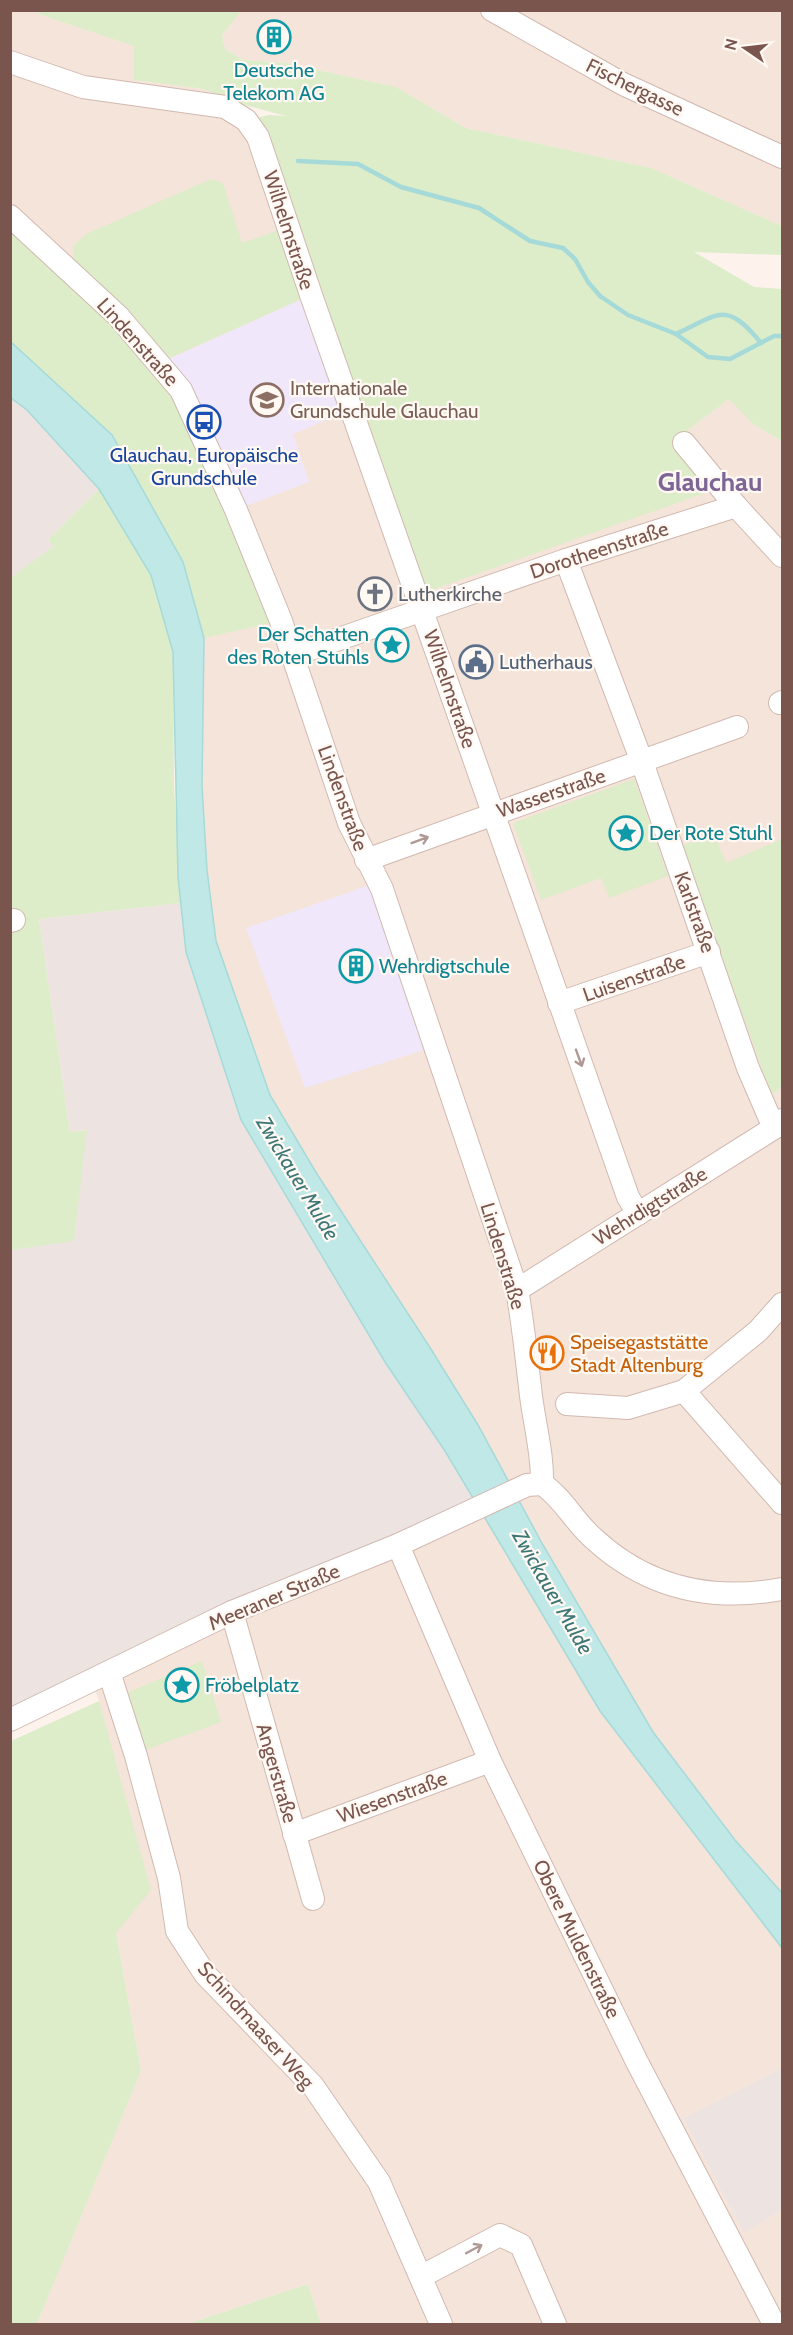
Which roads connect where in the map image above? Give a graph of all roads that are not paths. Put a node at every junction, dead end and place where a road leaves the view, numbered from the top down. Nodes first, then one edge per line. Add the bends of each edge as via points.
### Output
1 (492, 10) edge
2 (10, 62) edge
3 (783, 157) edge
4 (10, 216) edge
5 (684, 443) dead end
6 (736, 506) junction
7 (783, 556) edge
8 (566, 560) junction
9 (422, 610) junction
10 (293, 655) junction
11 (737, 727) dead end
12 (642, 762) junction
13 (493, 813) junction
14 (366, 860) junction
15 (709, 952) junction
16 (559, 1003) junction
17 (778, 1124) edge
18 (638, 1214) junction
19 (517, 1290) junction
20 (783, 1304) edge
21 (684, 1391) junction
22 (567, 1404) dead end
23 (534, 1485) junction
24 (783, 1503) edge
25 (398, 1545) junction
26 (783, 1589) edge
27 (232, 1612) junction
28 (109, 1672) junction
29 (10, 1720) edge
30 (490, 1761) junction
31 (294, 1834) junction
32 (313, 1899) dead end
33 (422, 2276) junction
34 (441, 2325) edge
35 (555, 2325) edge
36 (774, 2325) edge

1 - 3 street, Fischergasse via 623,84
2 - 9 street, Wilhelmstraße via 83,87 225,108 246,120 258,137
4 - 10 street, Lindenstraße via 118,315 181,390 236,510
5 - 6 street
6 - 7 street
6 - 8 street, Dorotheenstraße
8 - 9 street, Dorotheenstraße
8 - 12 street, Karlstraße
9 - 10 street, Dorotheenstraße
9 - 13 street, Wilhelmstraße
10 - 14 street, Lindenstraße via 349,823
11 - 12 street, Wasserstraße
12 - 13 street, Wasserstraße
12 - 15 street, Karlstraße
14 -> 13 street, Wasserstraße
13 - 16 street, Wilhelmstraße
14 - 19 street, Lindenstraße via 382,889
15 - 16 street, Luisenstraße
15 - 17 street, Karlstraße via 748,1068
16 -> 18 street, Wilhelmstraße via 628,1197
17 - 18 street, Wehrdigtstraße
18 - 19 street, Wehrdigtstraße
19 - 23 street, Lindenstraße via 542,1461
20 - 21 street via 758,1331
21 - 22 street via 628,1408
21 - 24 street
23 - 25 street, Meeraner Straße
23 - 26 street via 551,1490 612,1556 679,1588 725,1596
25 - 27 street, Meeraner Straße
25 - 30 street, Obere Muldenstraße
27 - 28 street, Meeraner Straße
27 - 31 street, Angerstraße
28 - 29 street, Meeraner Straße
28 - 33 street, Schindmaaser Weg via 169,1878 177,1931 206,1974 313,2086 379,2182
30 - 31 street, Wiesenstraße
30 - 36 street, Obere Muldenstraße via 637,2062
31 - 32 street, Angerstraße
33 - 34 street, Schindmaaser Weg
33 -> 35 street via 500,2235 521,2245

